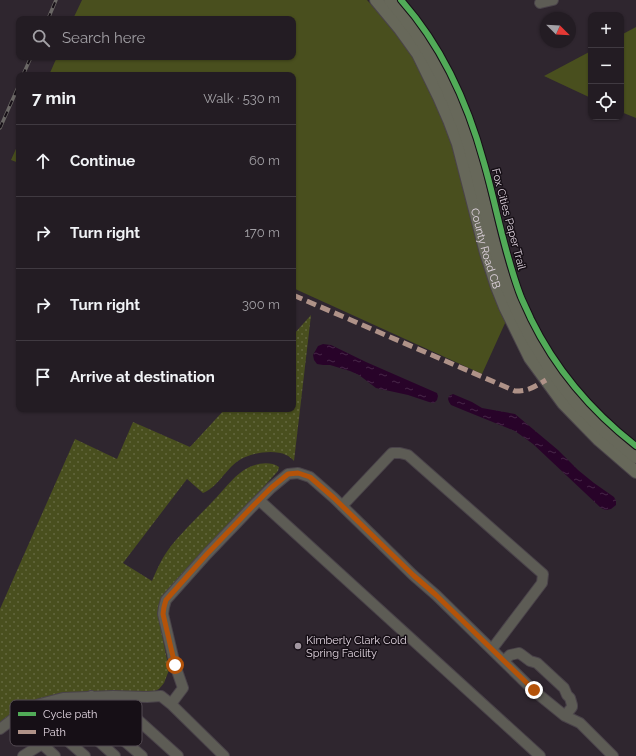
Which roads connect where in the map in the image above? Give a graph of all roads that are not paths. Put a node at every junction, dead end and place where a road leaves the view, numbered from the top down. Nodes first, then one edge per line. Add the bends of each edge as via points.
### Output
1 (376, 0) edge
2 (390, 0) edge
3 (553, 0) edge
4 (540, 3) dead end
5 (636, 457) edge
6 (636, 472) edge
7 (259, 500) junction
8 (342, 506) junction
9 (492, 648) junction
10 (504, 661) junction
11 (91, 696) junction
12 (55, 700) edge
13 (93, 700) edge
14 (171, 704) junction
15 (565, 716) junction
16 (10, 721) edge
17 (142, 724) edge
18 (0, 729) edge
19 (39, 746) edge
20 (44, 746) edge
21 (74, 746) edge
22 (104, 746) edge
23 (130, 746) edge
24 (24, 756) edge
25 (55, 756) edge
26 (85, 756) edge
27 (115, 756) edge
28 (142, 756) edge
29 (178, 756) edge
30 (224, 756) edge
31 (540, 756) edge
32 (613, 756) edge

1 - 6 main road, County Road CB via 418,54 440,97 460,150 497,287 530,358 572,413
2 - 5 main road, County Road CB via 408,21 438,69 460,120 469,144 505,279 525,325 539,351 581,408
3 - 4 street
7 - 8 street via 288,474 298,473 310,477
7 - 14 street via 166,600 163,614 183,688
7 - 31 street
8 - 9 street
8 - 9 street via 392,453 408,455 543,574 542,582
9 - 10 street
10 - 15 street
10 - 15 street via 510,655 518,653 530,661 532,666 571,701 572,707
11 - 12 street
11 - 13 street
11 - 14 street via 161,696
14 - 30 street
15 - 32 street via 580,723
16 - 18 street
17 - 29 street
19 - 24 street
20 - 25 street
21 - 26 street
22 - 27 street
23 - 28 street

